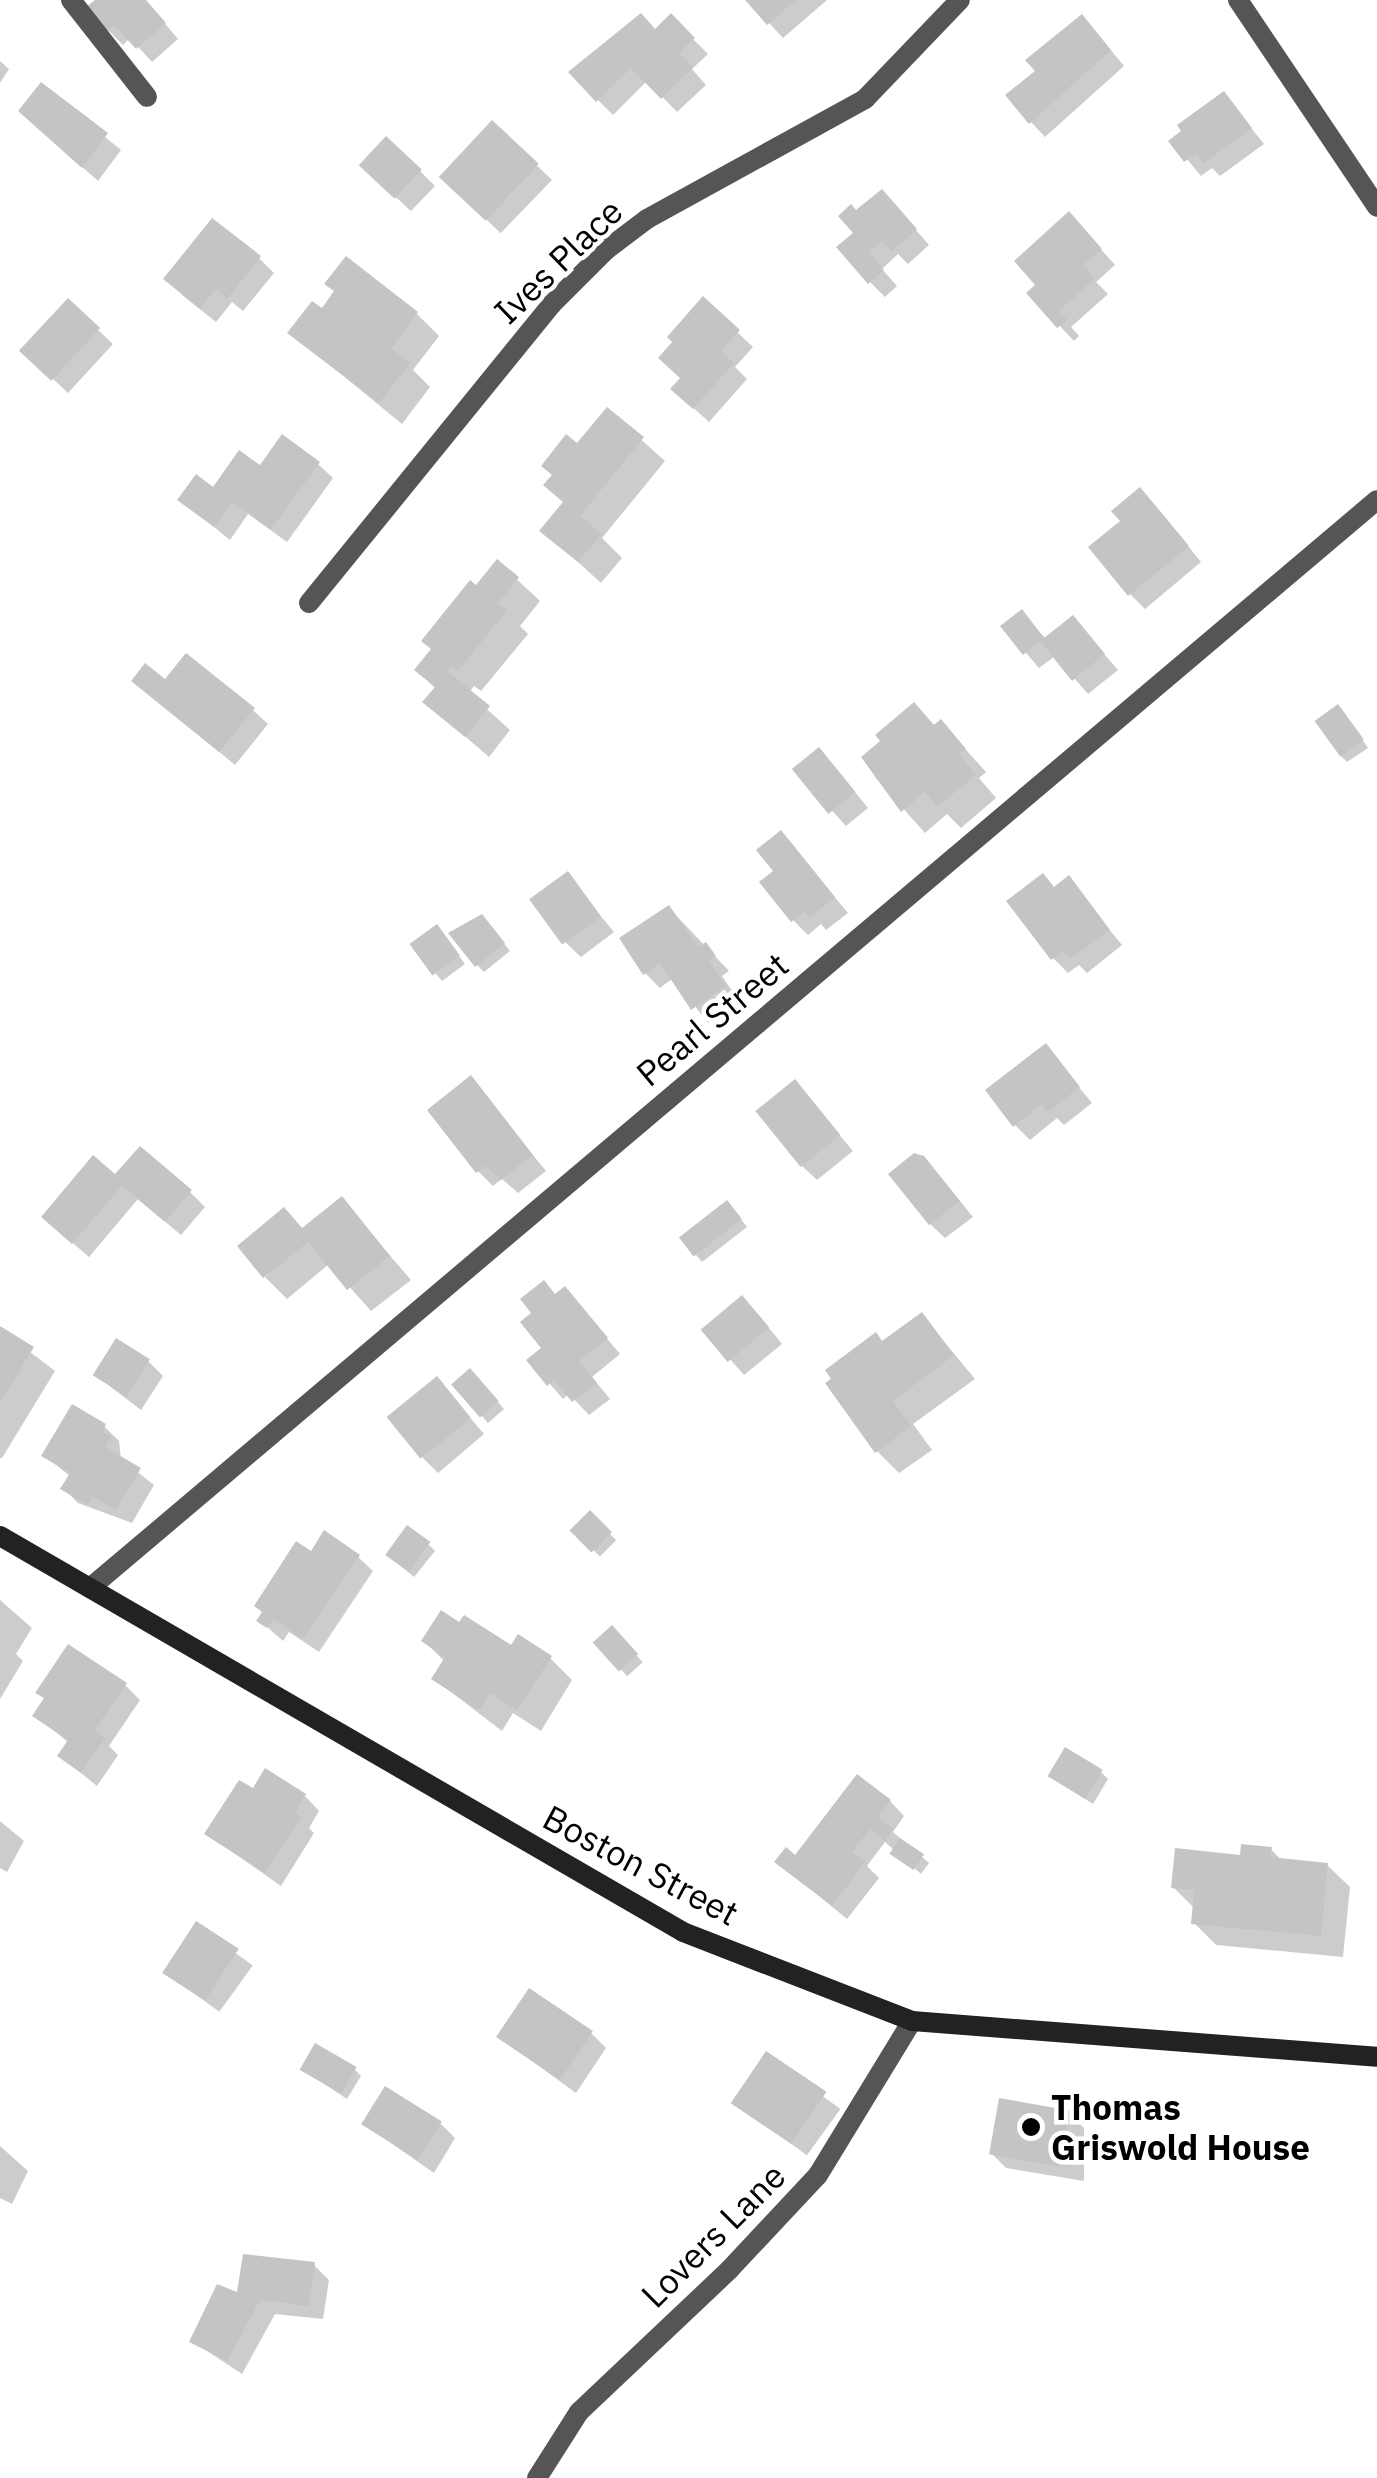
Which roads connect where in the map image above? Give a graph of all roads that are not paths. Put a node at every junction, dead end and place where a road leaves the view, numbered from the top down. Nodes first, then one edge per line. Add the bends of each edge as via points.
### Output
1 (71, 0) edge
2 (960, 0) edge
3 (1238, 0) edge
4 (148, 98) dead end
5 (1377, 207) edge
6 (1377, 500) edge
7 (309, 603) dead end
8 (0, 1536) edge
9 (90, 1588) junction
10 (912, 2020) junction
11 (1377, 2057) edge
12 (538, 2478) edge

1 - 4 street
2 - 7 street, Ives Place via 864,99 647,218 606,250 551,304
3 - 5 street
6 - 9 street, Pearl Street
8 - 9 main road, Boston Street
9 - 10 main road, Boston Street via 683,1932
10 - 11 main road, Boston Street
10 - 12 street, Lovers Lane via 818,2175 579,2412

